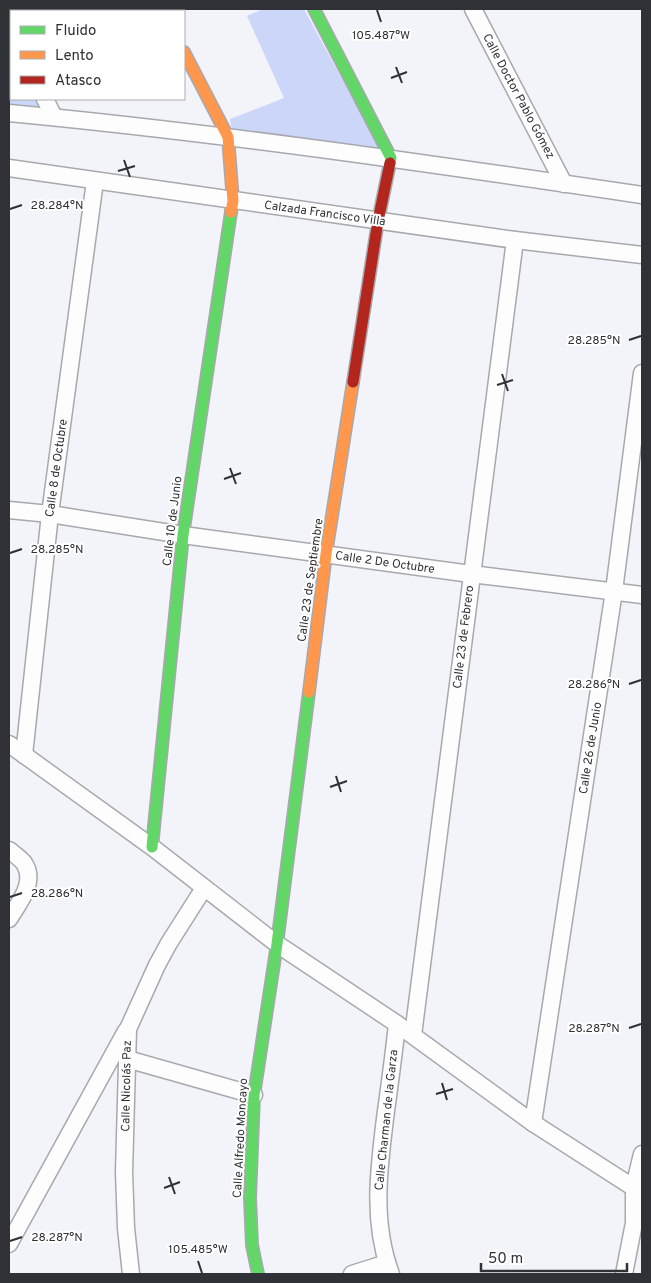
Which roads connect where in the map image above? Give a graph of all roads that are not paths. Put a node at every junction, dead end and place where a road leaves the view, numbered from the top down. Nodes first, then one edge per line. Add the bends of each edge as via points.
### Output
1 (314, 9) edge
2 (473, 9) edge
3 (185, 54) edge
4 (46, 100) edge
5 (9, 113) edge
6 (54, 117) junction
7 (228, 137) junction
8 (391, 158) junction
9 (9, 168) edge
10 (95, 182) junction
11 (564, 184) junction
12 (642, 195) edge
13 (232, 201) junction
14 (378, 221) junction
15 (515, 240) junction
16 (642, 255) edge
17 (642, 373) edge
18 (9, 510) edge
19 (50, 514) junction
20 (183, 535) junction
21 (326, 554) junction
22 (471, 574) junction
23 (614, 591) junction
24 (642, 595) edge
25 (9, 744) edge
26 (24, 755) junction
27 (152, 847) junction
28 (9, 850) edge
29 (204, 888) junction
30 (9, 919) edge
31 (277, 944) junction
32 (398, 1024) junction
33 (128, 1029) junction
34 (412, 1035) junction
35 (127, 1059) junction
36 (254, 1095) junction
37 (533, 1122) junction
38 (642, 1154) edge
39 (638, 1190) edge
40 (9, 1244) edge
41 (389, 1269) edge
42 (131, 1274) edge
43 (258, 1274) edge
44 (352, 1274) edge
45 (624, 1274) edge

1 - 8 street
2 - 11 street, Calle Doctor Pablo Gómez
3 - 7 street
4 - 6 street
5 - 6 street
6 - 7 street
7 - 8 street
7 - 13 street, Calle 10 de Junio
8 - 11 street
8 - 14 street, Calle 23 de Septiembre
9 - 10 street, Calzada Francisco Villa
10 - 13 street, Calzada Francisco Villa
10 - 19 street, Calle 8 de Octubre
11 - 12 street
13 - 14 street, Calzada Francisco Villa
13 - 20 street, Calle 10 de Junio
14 - 15 street, Calzada Francisco Villa
14 - 21 street, Calle 23 de Septiembre
15 - 16 street, Calzada Francisco Villa
15 - 22 street, Calle 23 de Febrero
17 - 23 street, Calle 26 de Junio
18 - 19 street, Calle 2 De Octubre
19 - 20 street, Calle 2 De Octubre
19 - 26 street, Calle 8 de Octubre
20 - 21 street, Calle 2 De Octubre
20 - 27 street, Calle 10 de Junio
21 - 22 street, Calle 2 De Octubre
21 - 31 street, Calle 23 de Septiembre
22 - 23 street, Calle 2 De Octubre
22 - 34 street, Calle 23 de Febrero
23 - 24 street, Calle 2 De Octubre
23 - 37 street, Calle 26 de Junio
25 - 26 street
26 - 27 street
27 - 29 street
28 - 30 street via 24,862 29,878 24,894
29 - 31 street
29 - 33 street, Calle Nicolás Paz via 157,965
31 - 32 street
31 - 36 street, Calle Alfredo Moncayo
32 - 34 street
32 - 41 street, Calle Charman de la Garza via 381,1150 377,1209
33 - 35 street, Calle Nicolás Paz
33 - 40 street
34 - 37 street
35 - 36 street
35 - 42 street, Calle Nicolás Paz via 124,1172
36 - 43 street, Calle Alfredo Moncayo via 250,1198 252,1245
37 - 39 street
38 - 39 street
39 - 45 street
41 - 44 street

